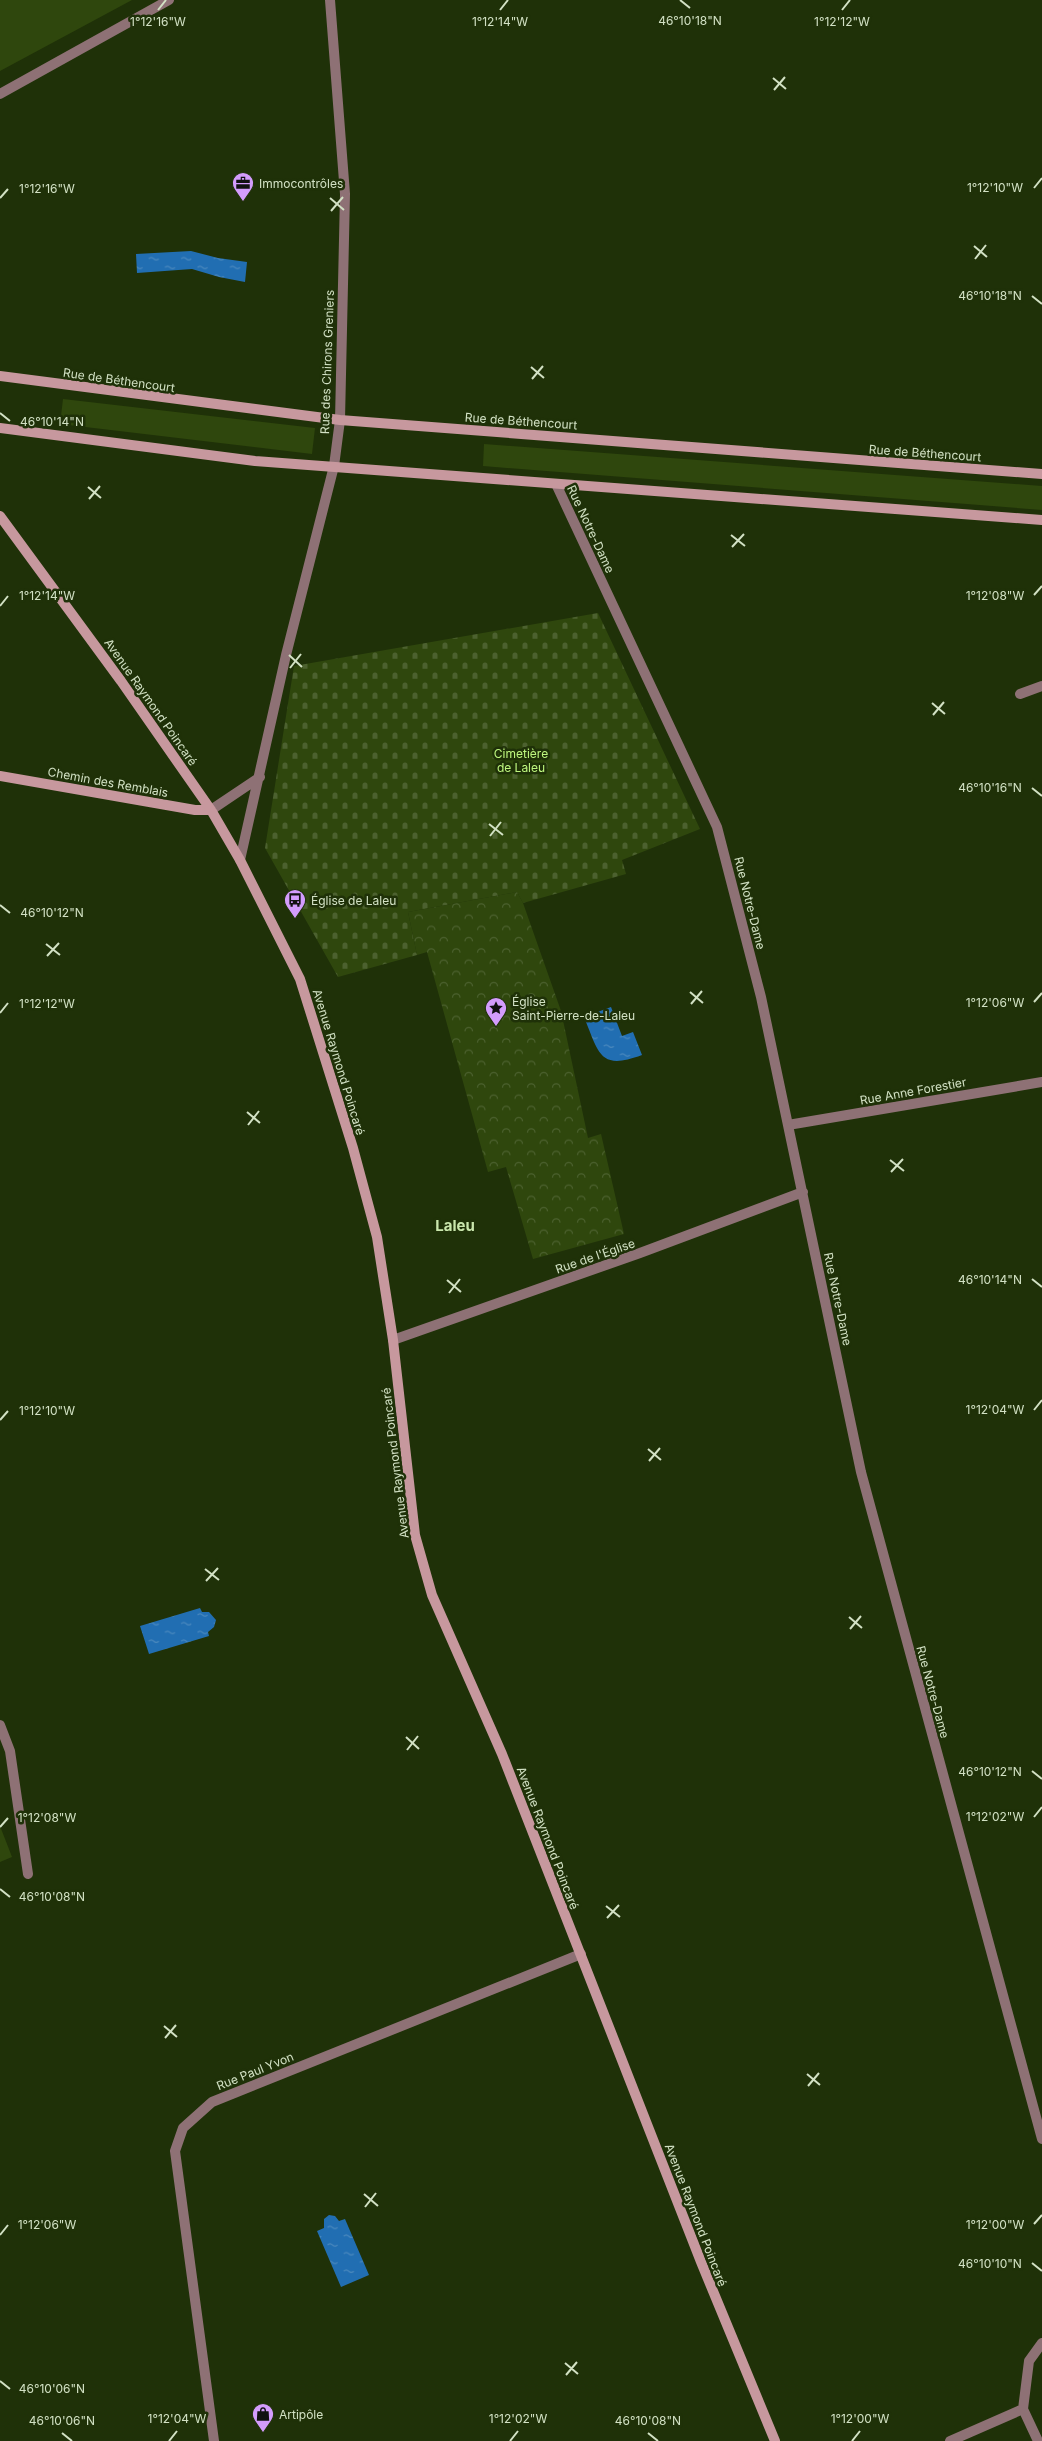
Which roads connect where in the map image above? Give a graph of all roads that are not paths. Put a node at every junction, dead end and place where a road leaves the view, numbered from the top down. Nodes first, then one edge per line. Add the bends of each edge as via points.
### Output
1 (169, 0) edge
2 (330, 0) edge
3 (0, 94) edge
4 (0, 376) edge
5 (340, 420) junction
6 (0, 428) edge
7 (334, 466) junction
8 (1042, 474) edge
9 (556, 484) junction
10 (0, 516) edge
11 (1042, 520) edge
12 (1042, 686) edge
13 (1020, 694) dead end
14 (0, 776) edge
15 (260, 777) junction
16 (211, 810) junction
17 (240, 860) junction
18 (1042, 1082) edge
19 (788, 1125) junction
20 (803, 1192) junction
21 (393, 1340) junction
22 (0, 1725) edge
23 (28, 1874) dead end
24 (581, 1954) junction
25 (1042, 2139) edge
26 (1040, 2344) edge
27 (1023, 2409) junction
28 (214, 2441) edge
29 (775, 2441) edge
30 (950, 2441) edge
31 (1038, 2441) edge

1 - 3 street
2 - 5 street, Rue des Chirons Greniers via 345,194
4 - 5 main road, Rue de Béthencourt
5 - 7 street, Rue des Chirons Greniers
5 - 8 main road, Rue de Béthencourt
6 - 7 main road via 255,461
7 - 9 main road
7 - 15 street, Rue des Chirons Greniers via 286,655
9 - 11 main road
9 - 19 street, Rue Notre-Dame via 717,826 761,997
10 - 16 main road, Avenue Raymond Poincaré
12 - 13 street
14 - 16 main road, Chemin des Remblais via 195,810
15 - 16 street
15 - 17 street, Rue des Chirons Greniers
16 - 17 main road, Avenue Raymond Poincaré
17 - 21 main road, Avenue Raymond Poincaré via 300,979 377,1237
18 - 19 street, Rue Anne Forestier
19 - 20 street, Rue Notre-Dame
20 - 21 street, Rue de l'Église
20 - 25 street, Rue Notre-Dame via 861,1472
21 - 24 main road, Avenue Raymond Poincaré via 415,1535 432,1594 502,1754
22 - 23 street via 10,1751
24 - 28 street, Rue Paul Yvon via 212,2102 183,2128 175,2151
24 - 29 main road, Avenue Raymond Poincaré via 701,2262
26 - 27 street via 1029,2361
27 - 30 street
27 - 31 street

